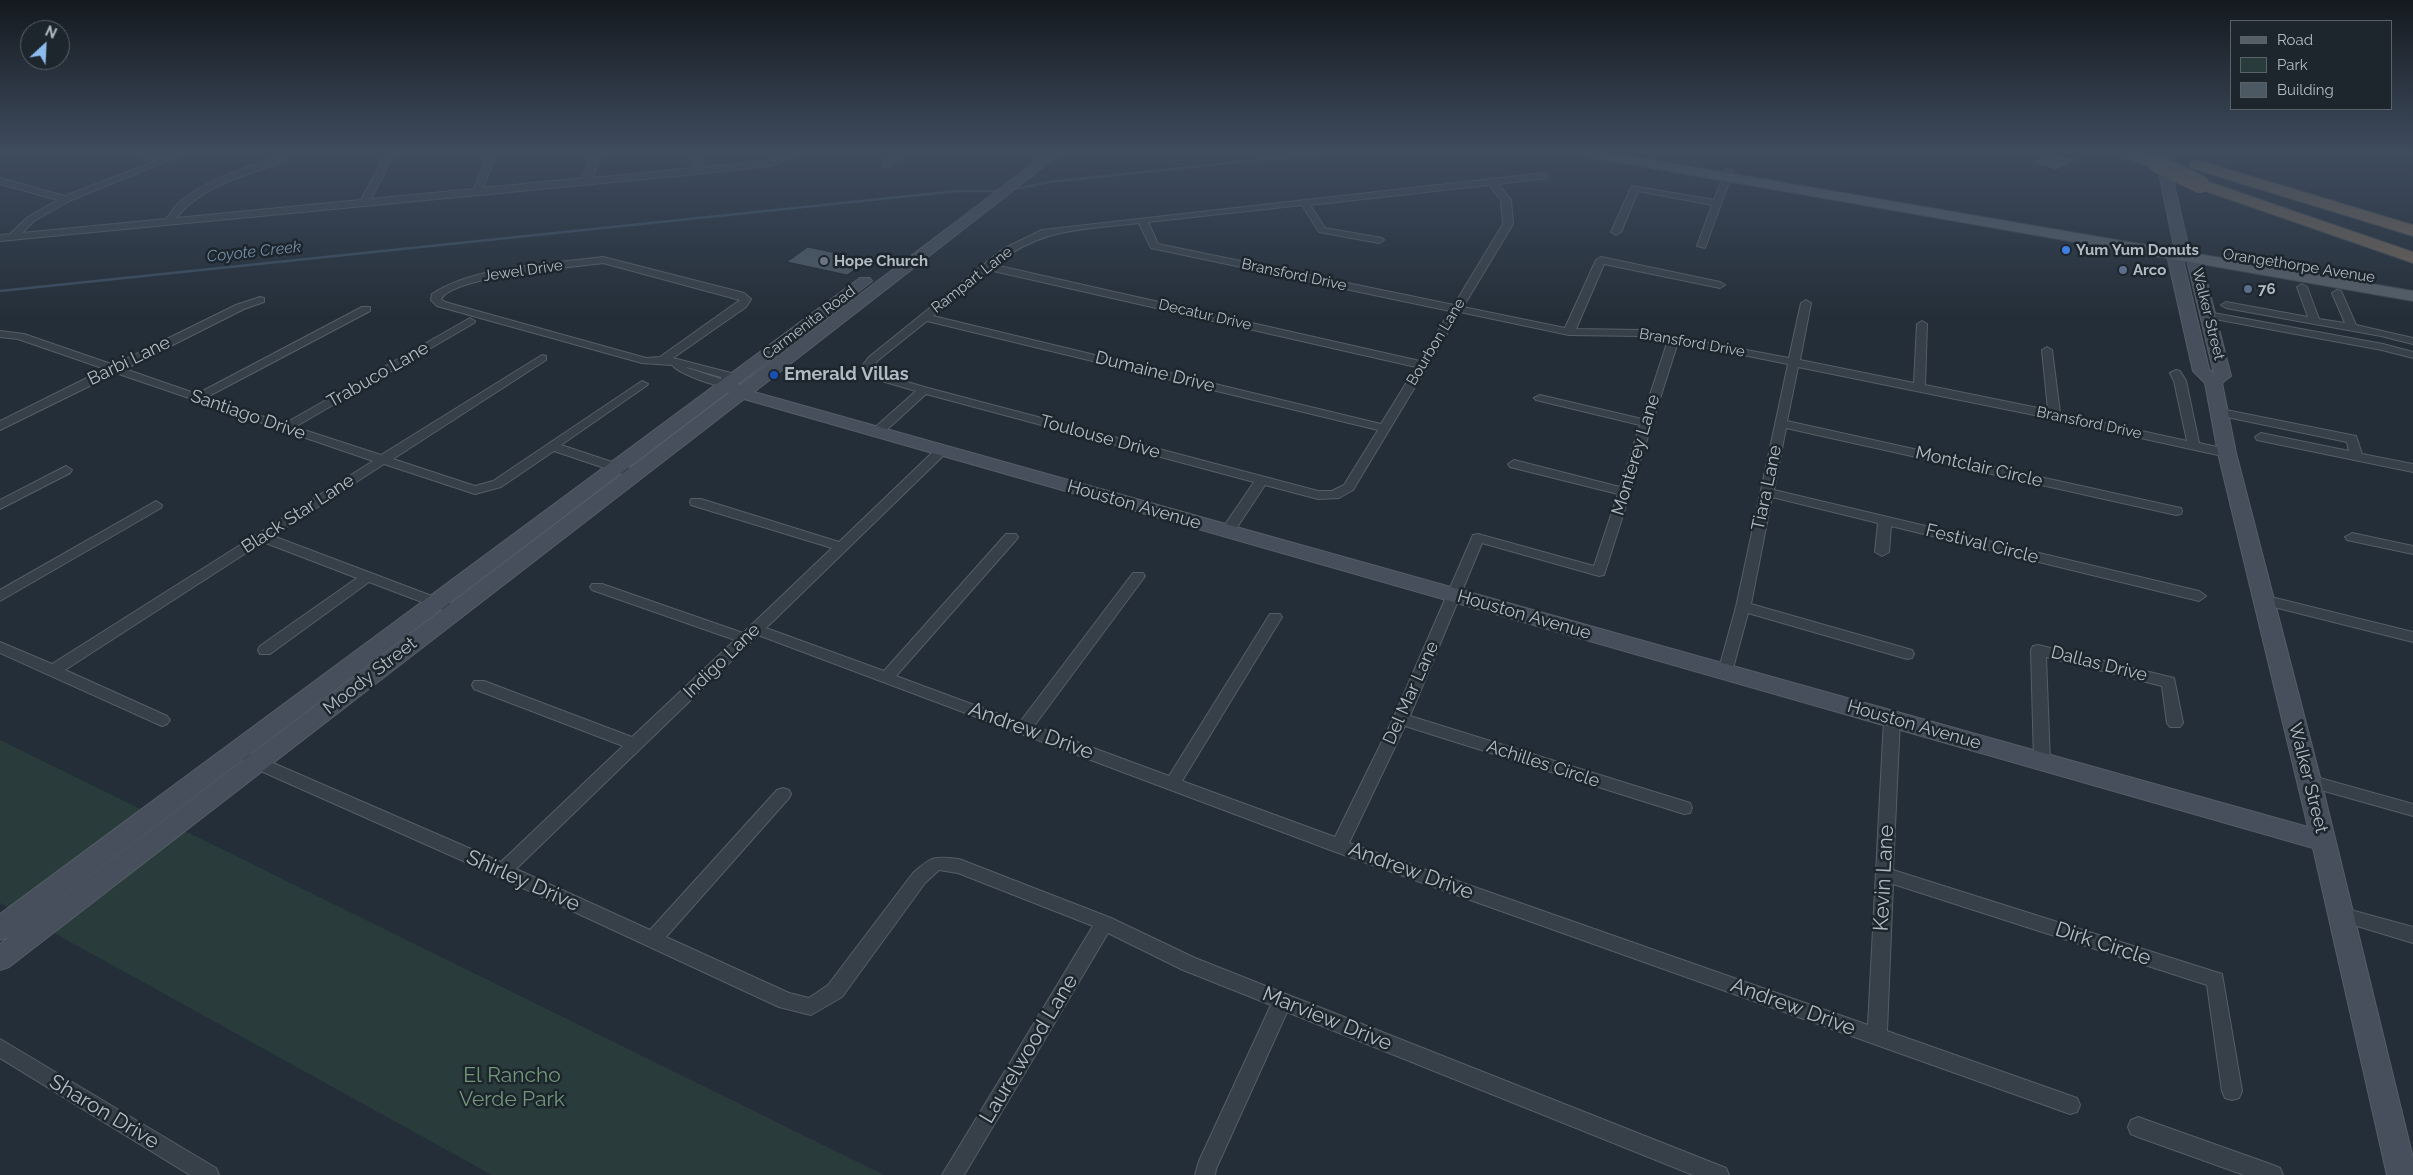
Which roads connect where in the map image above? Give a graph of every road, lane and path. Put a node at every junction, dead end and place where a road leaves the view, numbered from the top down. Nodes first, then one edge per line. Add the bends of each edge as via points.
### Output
1 (49, 209) edge
2 (179, 209) edge
3 (304, 209) edge
4 (961, 209) edge
5 (982, 209) edge
6 (1242, 209) edge
7 (1308, 209) edge
8 (1507, 209) edge
9 (1627, 209) edge
10 (1715, 209) edge
11 (1932, 209) edge
12 (2169, 209) edge
13 (2286, 209) edge
14 (2307, 209) edge
15 (2328, 209) edge
16 (1142, 220) junction
17 (168, 222) junction
18 (2413, 231) edge
19 (1616, 232) dead end
20 (0, 238) edge
21 (12, 238) junction
22 (1378, 240) dead end
23 (2413, 242) edge
24 (1702, 246) dead end
25 (2177, 251) junction
26 (2413, 258) edge
27 (2194, 259) junction
28 (987, 266) junction
29 (2394, 282) junction
30 (2309, 283) junction
31 (1720, 285) dead end
32 (2413, 285) edge
33 (2337, 293) dead end
34 (2413, 296) edge
35 (260, 300) dead end
36 (1806, 303) dead end
37 (2186, 303) junction
38 (2226, 305) dead end
39 (1456, 309) junction
40 (366, 310) dead end
41 (925, 317) junction
42 (2235, 320) joint
43 (470, 321) dead end
44 (2313, 321) junction
45 (1922, 324) dead end
46 (2210, 328) junction
47 (2352, 328) junction
48 (1569, 332) junction
49 (0, 334) edge
50 (2316, 334) junction
51 (2194, 336) junction
52 (1674, 338) junction
53 (2413, 341) edge
54 (2047, 350) dead end
55 (2413, 355) edge
56 (542, 358) dead end
57 (663, 360) junction
58 (1795, 362) junction
59 (1422, 365) junction
60 (115, 368) junction
61 (868, 370) joint
62 (2176, 373) dead end
63 (2213, 382) junction
64 (642, 384) dead end
65 (734, 388) junction
66 (1920, 388) junction
67 (924, 390) junction
68 (197, 398) junction
69 (1540, 398) dead end
70 (2221, 413) junction
71 (2054, 415) junction
72 (1646, 423) junction
73 (1781, 423) junction
74 (0, 426) edge
75 (285, 428) junction
76 (1385, 428) junction
77 (876, 433) junction
78 (2261, 437) dead end
79 (552, 446) junction
80 (2194, 446) junction
81 (941, 451) junction
82 (2227, 453) junction
83 (2357, 457) junction
84 (381, 460) junction
85 (1514, 464) dead end
86 (616, 467) junction
87 (2413, 468) edge
88 (66, 470) dead end
89 (635, 474) junction
90 (1262, 480) junction
91 (1625, 492) junction
92 (1766, 492) junction
93 (1335, 495) joint
94 (696, 502) dead end
95 (0, 505) edge
96 (156, 505) dead end
97 (2176, 511) dead end
98 (1885, 521) junction
99 (1227, 532) junction
100 (262, 537) junction
101 (1011, 537) dead end
102 (2352, 537) dead end
103 (1478, 538) joint
104 (842, 547) junction
105 (2413, 550) edge
106 (1882, 552) dead end
107 (1599, 572) joint
108 (1138, 576) dead end
109 (367, 577) junction
110 (597, 587) dead end
111 (1452, 595) junction
112 (0, 596) edge
113 (2199, 596) dead end
114 (2263, 600) junction
115 (446, 606) junction
116 (1743, 607) junction
117 (1275, 617) dead end
118 (751, 634) junction
119 (2413, 637) edge
120 (0, 647) edge
121 (265, 650) dead end
122 (1908, 654) dead end
123 (54, 670) junction
124 (1725, 672) junction
125 (886, 678) junction
126 (479, 685) dead end
127 (1401, 719) junction
128 (1892, 719) junction
129 (162, 720) dead end
130 (2175, 723) dead end
131 (1024, 728) junction
132 (636, 745) junction
133 (247, 758) junction
134 (2042, 762) junction
135 (2309, 781) junction
136 (1173, 782) junction
137 (784, 794) dead end
138 (1684, 808) dead end
139 (2413, 810) edge
140 (2323, 841) junction
141 (1339, 846) junction
142 (503, 871) junction
143 (1884, 874) junction
144 (2340, 914) junction
145 (1105, 923) junction
146 (0, 930) edge
147 (2413, 935) edge
148 (652, 940) junction
149 (0, 959) edge
150 (1282, 1002) junction
151 (811, 1008) joint
152 (1877, 1036) junction
153 (0, 1048) edge
154 (2232, 1091) dead end
155 (2070, 1105) dead end
156 (2138, 1126) dead end
157 (209, 1175) edge
158 (952, 1175) edge
159 (1205, 1175) edge
160 (1719, 1175) edge
161 (2272, 1175) edge
162 (2402, 1175) edge

1 - 21 street via 31,219
2 - 17 street
3 - 17 street
4 - 65 main road, Carmenita Road
5 - 65 main road, Carmenita Road
6 - 16 street, Rampart Lane
7 - 22 street via 1322,230
8 - 39 street, Bourbon Lane via 1508,224
9 - 19 street
10 - 24 street
11 - 25 main road, Orangethorpe Avenue
12 - 25 main road, Walker Street
13 - 26 highway
14 - 23 highway
15 - 18 highway
16 - 28 street, Rampart Lane via 1045,232 1023,241
16 - 39 street, Bransford Drive via 1154,246
17 - 21 street
20 - 21 street
25 - 27 main road, Orangethorpe Avenue
25 - 29 main road, Orangethorpe Avenue
25 - 37 main road, Walker Street
27 - 30 main road, Orangethorpe Avenue
27 - 46 main road, Walker Street
28 - 41 street, Rampart Lane
28 - 59 street, Decatur Drive
29 - 30 main road via 2384,286
29 - 32 main road, Orangethorpe Avenue
30 - 34 main road, Orangethorpe Avenue
30 - 44 street
31 - 48 street via 1601,260
33 - 47 street
35 - 60 street, Barbi Lane
36 - 58 street, Tiara Lane
37 - 46 main road via 2195,307 2198,318
37 - 51 main road, Walker Street
38 - 44 street
39 - 48 street, Bransford Drive
39 - 59 street, Bourbon Lane
40 - 68 street
41 - 61 street, Rampart Lane via 873,359
41 - 76 street, Dumaine Drive
42 - 46 street
42 - 50 street
43 - 75 street, Trabuco Lane
44 - 47 street
44 - 50 street
45 - 66 street
46 - 51 main road
46 - 63 main road, Walker Street via 2223,376
47 - 53 street
48 - 52 street, Bransford Drive via 1640,333
49 - 60 street, Santiago Drive via 20,336
50 - 55 street
51 - 63 main road, Walker Street via 2201,371
52 - 58 street, Bransford Drive
52 - 72 street, Monterey Lane
54 - 71 street
56 - 84 street, Black Star Lane
57 - 57 street, Jewel Drive via 746,300 740,295 603,260 479,276 436,296 441,304 646,361
57 - 65 street, Jewel Drive
58 - 66 street, Bransford Drive
58 - 73 street, Tiara Lane
59 - 76 street, Bourbon Lane
60 - 68 street, Santiago Drive
60 - 74 street, Barbi Lane
61 - 67 street, Toulouse Drive via 879,377
62 - 80 street
63 - 70 main road, Walker Street
64 - 79 street
65 - 77 main road, Houston Avenue
65 - 86 main road, Moody Street
65 - 89 main road, Moody Street
66 - 71 street, Bransford Drive
67 - 77 street
67 - 90 street, Toulouse Drive
68 - 75 street, Santiago Drive
69 - 72 street
70 - 82 main road, Walker Street
70 - 83 street via 2352,440
71 - 80 street, Bransford Drive
72 - 91 street, Monterey Lane
73 - 92 street, Tiara Lane
73 - 97 street, Montclair Circle
75 - 84 street, Santiago Drive
76 - 93 street, Bourbon Lane via 1349,487
77 - 81 main road, Houston Avenue
78 - 83 street
79 - 84 street, Santiago Drive via 497,484 481,489
79 - 86 street
80 - 82 street, Bransford Drive
81 - 99 main road, Houston Avenue
81 - 104 street, Indigo Lane
82 - 114 main road, Walker Street
83 - 87 street
84 - 100 street, Black Star Lane
85 - 91 street
86 - 89 street
86 - 115 main road, Moody Street
88 - 95 street
89 - 115 main road, Moody Street
90 - 93 street, Toulouse Drive via 1318,495
90 - 99 street
91 - 107 street, Monterey Lane
92 - 98 street, Festival Circle
92 - 116 street, Tiara Lane
94 - 104 street
96 - 112 street
98 - 106 street
98 - 113 street, Festival Circle
99 - 111 main road, Houston Avenue
100 - 109 street
100 - 123 street, Black Star Lane
101 - 125 street
102 - 105 street
103 - 107 street
103 - 111 street, Del Mar Lane
104 - 118 street, Indigo Lane
108 - 131 street
109 - 115 street
109 - 121 street
110 - 118 street, Andrew Drive
111 - 124 main road, Houston Avenue
111 - 127 street, Del Mar Lane
114 - 119 street
114 - 135 main road, Walker Street
115 - 133 main road, Moody Street
116 - 122 street
116 - 124 street, Tiara Lane
117 - 136 street
118 - 125 street, Andrew Drive
118 - 132 street, Indigo Lane
120 - 123 street
123 - 129 street
124 - 128 main road, Houston Avenue
125 - 131 street, Andrew Drive
126 - 132 street
127 - 138 street, Achilles Circle
127 - 141 street, Del Mar Lane
128 - 134 main road, Houston Avenue
128 - 143 street, Kevin Lane
130 - 134 street, Dallas Drive via 2169,682 2038,650
131 - 136 street, Andrew Drive
132 - 142 street, Indigo Lane
133 - 142 street, Shirley Drive
133 - 146 main road, Moody Street
133 - 149 main road, Moody Street
134 - 140 main road, Houston Avenue
135 - 139 street
135 - 140 main road, Walker Street
136 - 141 street, Andrew Drive
137 - 148 street
140 - 144 main road, Walker Street
141 - 152 street, Andrew Drive
142 - 148 street, Shirley Drive
143 - 152 street, Kevin Lane
143 - 154 street, Dirk Circle via 2214,980
144 - 147 street
144 - 162 main road, Walker Street
145 - 150 street, Marview Drive via 1189,964
145 - 151 street, Marview Drive via 959,866 936,863 919,878 836,990
145 - 158 street, Laurelwood Lane
148 - 151 street, Shirley Drive via 786,1001
150 - 159 street
150 - 160 street, Marview Drive
152 - 155 street, Andrew Drive
153 - 157 street, Sharon Drive
156 - 161 street

